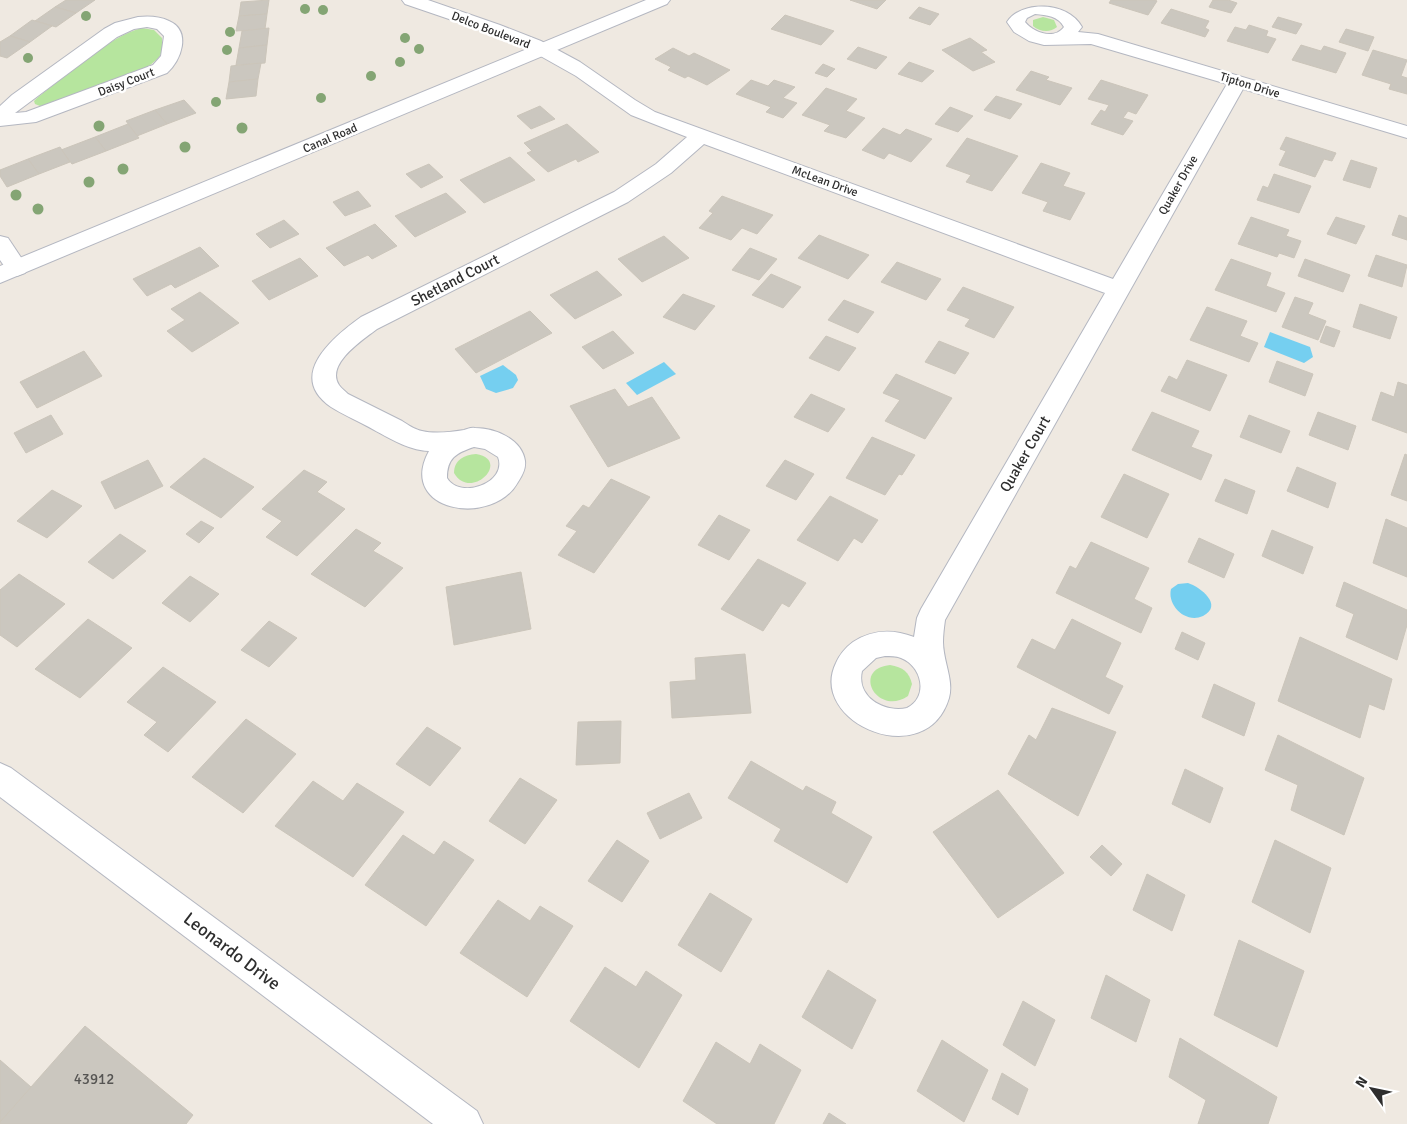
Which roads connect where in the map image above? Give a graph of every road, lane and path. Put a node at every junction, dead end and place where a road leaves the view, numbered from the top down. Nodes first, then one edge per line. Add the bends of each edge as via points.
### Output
1 (411, 0) edge
2 (661, 0) edge
3 (1071, 22) junction
4 (1058, 38) junction
5 (1092, 38) junction
6 (544, 50) junction
7 (1238, 81) junction
8 (0, 116) edge
9 (0, 120) edge
10 (1407, 132) edge
11 (702, 135) junction
12 (0, 243) edge
13 (8, 272) edge
14 (1118, 290) junction
15 (461, 440) junction
16 (418, 441) junction
17 (432, 471) junction
18 (931, 618) junction
19 (885, 643) junction
20 (932, 669) junction
21 (0, 778) edge
22 (464, 1124) edge

1 - 6 street, Delco Boulevard
2 - 6 street, Canal Road
3 - 4 street via 1071,32
3 - 4 street, Tipton Drive via 1060,13 1044,9 1027,11 1018,17 1018,27 1030,35
3 - 5 street, Tipton Drive
4 - 5 street, Tipton Drive
5 - 7 street, Tipton Drive
6 - 11 street, McLean Drive via 574,66 627,106
6 - 13 street, Canal Road
7 - 10 street, Tipton Drive
7 - 14 street, Quaker Drive
8 - 9 street, Daisy Court via 114,30 143,21 162,24 172,32 172,53 160,69 30,118
11 - 14 street, McLean Drive
11 - 16 street, Shetland Court via 673,162 621,197 369,323 338,348 328,360 324,374 330,393
12 - 13 street
14 - 18 street, Quaker Court
15 - 16 street, Shetland Court
15 - 17 street, Shetland Court via 441,452
15 - 17 street, Shetland Court via 486,438 505,447 512,465 502,486 478,498 450,496 440,489
16 - 17 street, Shetland Court
18 - 19 street, Quaker Court via 908,634
18 - 20 street, Quaker Court via 928,643
19 - 20 street, Quaker Court via 912,649
19 - 20 street, Quaker Court via 860,651 847,671 850,696 871,718 903,723 929,709 935,696 936,682
21 - 22 street, Leonardo Drive

